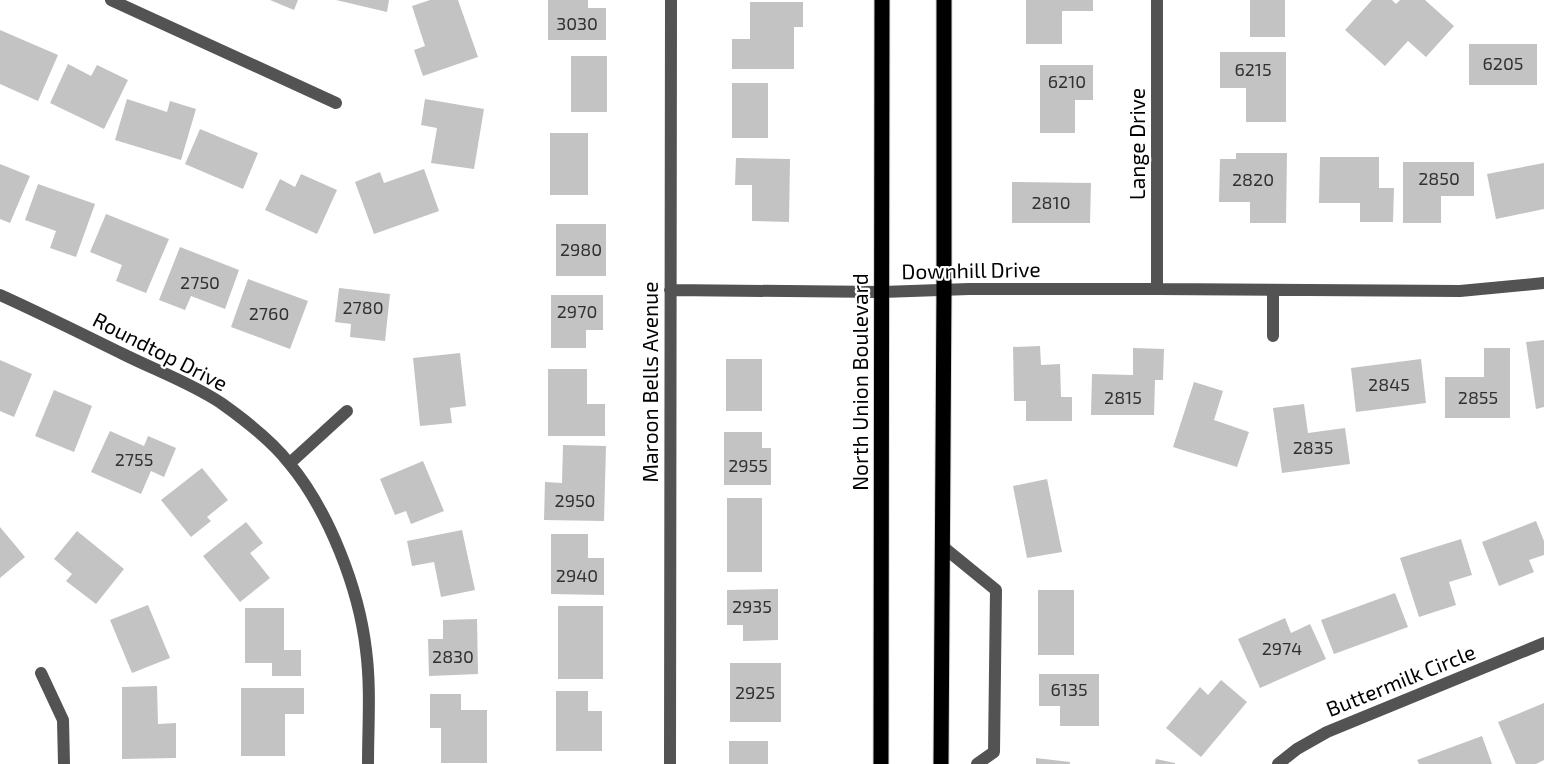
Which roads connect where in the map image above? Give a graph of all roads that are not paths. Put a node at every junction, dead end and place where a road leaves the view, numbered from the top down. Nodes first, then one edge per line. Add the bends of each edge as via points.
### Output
1 (111, 0) edge
2 (671, 0) edge
3 (882, 0) edge
4 (944, 0) edge
5 (1157, 0) edge
6 (336, 103) dead end
7 (1544, 283) edge
8 (1157, 289) junction
9 (670, 290) junction
10 (944, 290) junction
11 (1273, 290) junction
12 (882, 292) junction
13 (0, 295) edge
14 (1273, 336) dead end
15 (347, 411) dead end
16 (290, 463) junction
17 (942, 546) junction
18 (1544, 643) edge
19 (41, 673) dead end
20 (64, 764) edge
21 (368, 764) edge
22 (670, 764) edge
23 (881, 764) edge
24 (941, 764) edge
25 (977, 764) edge
26 (1278, 764) edge

1 - 6 street
2 - 9 street, Maroon Bells Avenue
3 - 12 main road, North Union Boulevard
4 - 10 main road
5 - 8 street, Lange Drive
7 - 11 street, Downhill Drive via 1460,291
8 - 10 street, Downhill Drive
8 - 11 street, Downhill Drive
9 - 12 street, Downhill Drive
9 - 22 street, Maroon Bells Avenue
10 - 12 street, Downhill Drive
10 - 17 main road
11 - 14 street
12 - 23 main road, North Union Boulevard
13 - 16 street, Roundtop Drive via 219,402
15 - 16 street
16 - 21 street, Roundtop Drive via 334,538 360,613 366,650
17 - 24 main road
17 - 25 street via 996,590 994,752
18 - 26 street, Buttermilk Circle via 1327,732
19 - 20 street via 63,720

